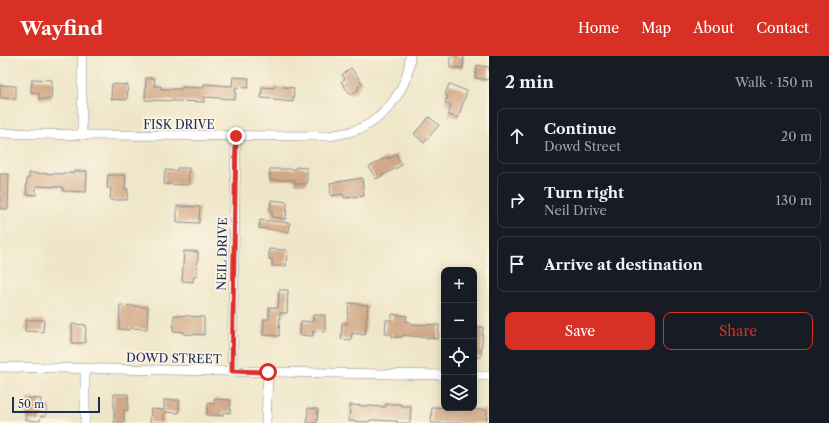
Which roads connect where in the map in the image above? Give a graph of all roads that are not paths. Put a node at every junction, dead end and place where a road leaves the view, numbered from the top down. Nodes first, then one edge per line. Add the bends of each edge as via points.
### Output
1 (82, 56) edge
2 (410, 56) edge
3 (0, 133) edge
4 (82, 136) junction
5 (236, 136) junction
6 (0, 368) edge
7 (86, 368) junction
8 (232, 371) junction
9 (268, 372) junction
10 (441, 375) edge
11 (477, 376) edge
12 (489, 376) edge
13 (85, 423) edge
14 (266, 423) edge

1 - 4 street
2 - 5 street, FISK DRIVE via 410,66 402,89 378,118 357,130 329,136
3 - 4 street, FISK DRIVE
4 - 5 street, FISK DRIVE
5 - 8 street, NEIL DRIVE
6 - 7 street, DOWD STREET
7 - 8 street, DOWD STREET
7 - 13 street
8 - 9 street, DOWD STREET
9 - 10 street, DOWD STREET
9 - 14 street
11 - 12 street

